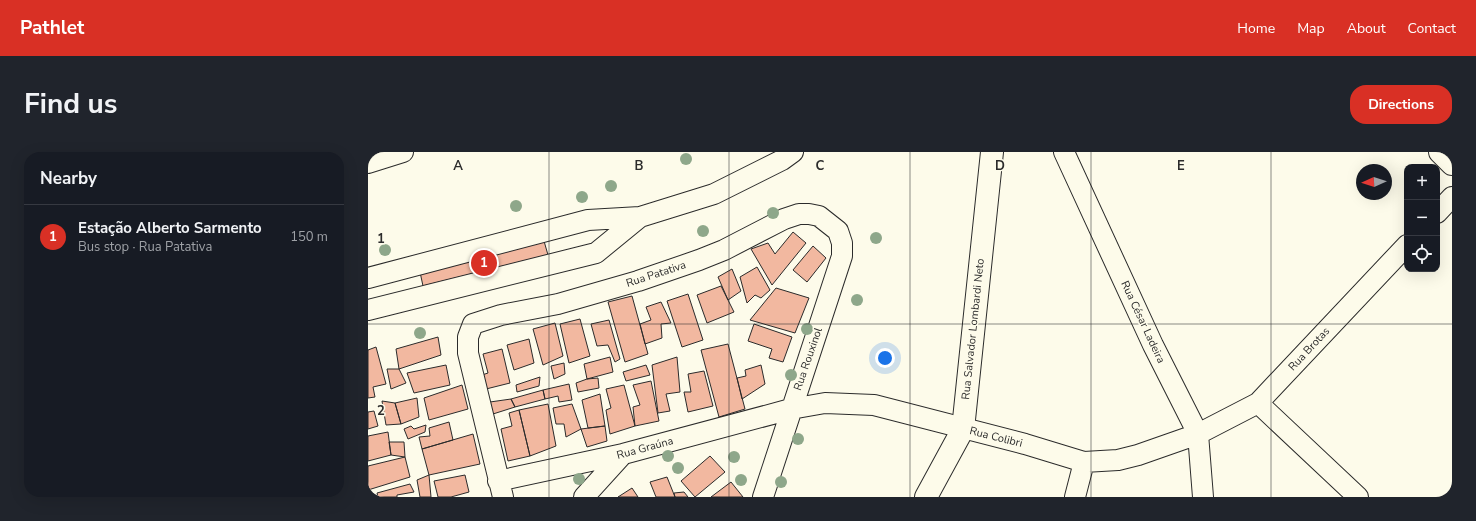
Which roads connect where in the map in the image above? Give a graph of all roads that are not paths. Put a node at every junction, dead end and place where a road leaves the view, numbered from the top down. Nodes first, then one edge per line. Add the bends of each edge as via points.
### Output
1 (403, 152) edge
2 (793, 152) edge
3 (992, 152) edge
4 (1064, 152) edge
5 (1440, 152) edge
6 (368, 163) edge
7 (1452, 164) edge
8 (1452, 197) edge
9 (1440, 210) edge
10 (640, 217) junction
11 (829, 223) joint
12 (1404, 248) edge
13 (368, 278) edge
14 (368, 310) edge
15 (1258, 403) junction
16 (791, 409) junction
17 (962, 429) junction
18 (1198, 434) junction
19 (623, 454) junction
20 (1084, 462) junction
21 (501, 489) edge
22 (584, 497) edge
23 (763, 497) edge
24 (926, 497) edge
25 (1076, 497) edge
26 (1203, 497) edge
27 (1358, 497) edge

1 - 6 street
2 - 10 street via 714,194
3 - 17 main road, Rua Salvador Lombardi Neto
4 - 18 street, Rua César Ladeira via 1153,344
5 - 7 main road
8 - 9 street
10 - 13 street via 588,220
10 - 14 street via 596,253
11 - 16 street, Rua Rouxinol via 838,231 842,243 842,256
11 - 21 street, Rua Patativa via 819,216 798,214 724,250 638,281 566,302 501,315 471,326 468,353
12 - 15 street, Rua Brotas
15 - 18 street, Rua Brotas
15 - 27 street
16 - 17 street, Rua Colibri via 825,403 874,405
16 - 19 street, Rua Graúna
16 - 23 street, Rua Rouxinol
17 - 20 street, Rua Colibri
17 - 24 main road, Rua Salvador Lombardi Neto
18 - 20 street, Rua Colibri via 1118,460
18 - 26 street, Rua César Ladeira
19 - 21 street, Rua Graúna
19 - 22 street
20 - 25 street

